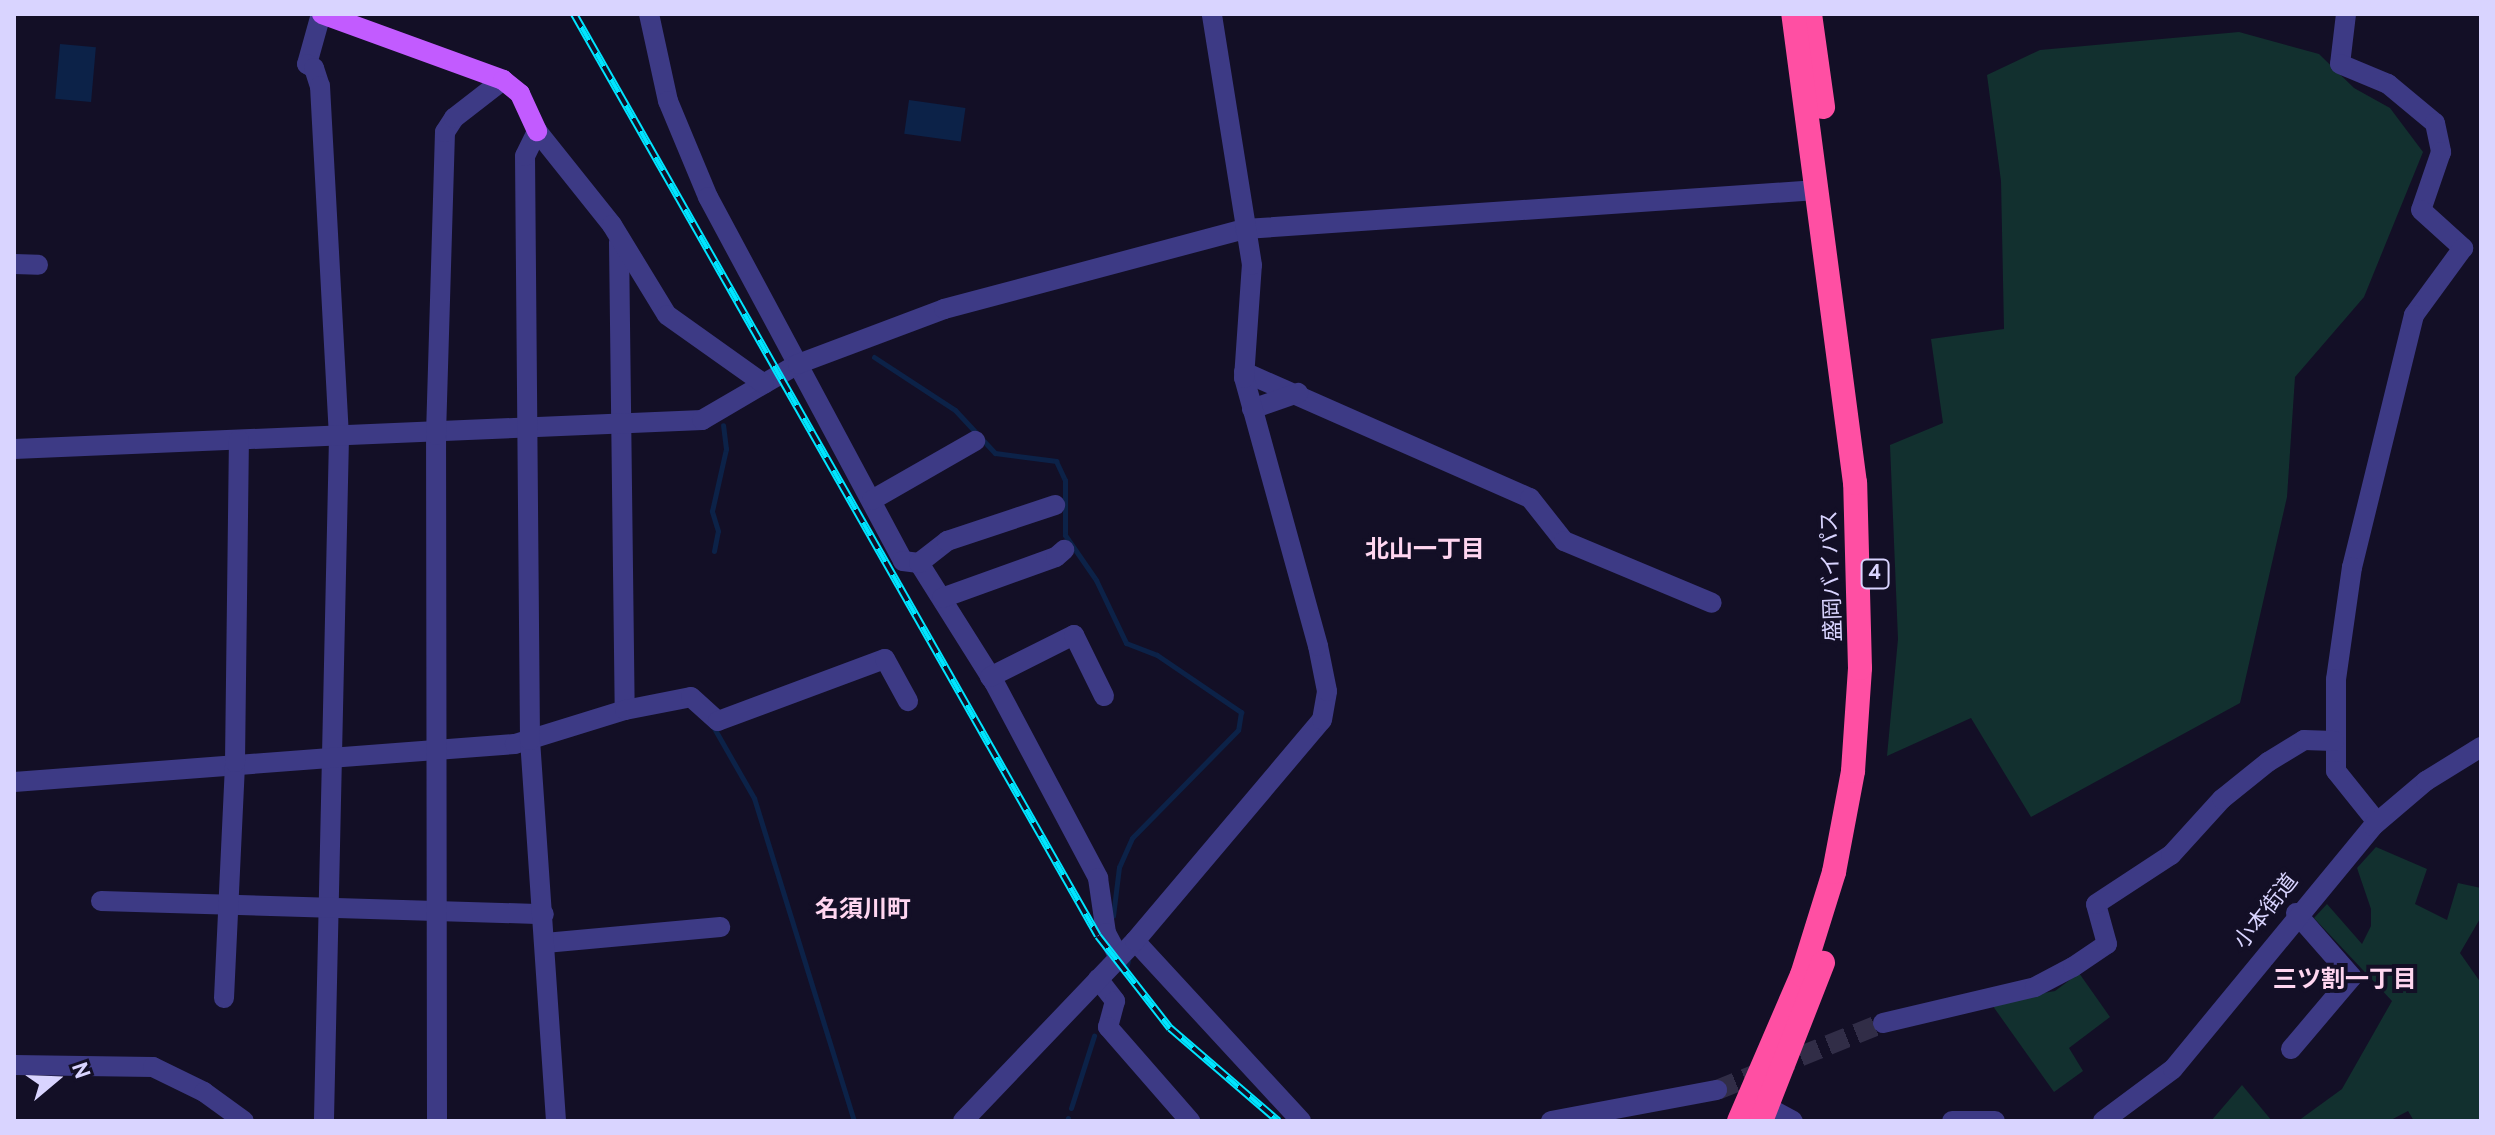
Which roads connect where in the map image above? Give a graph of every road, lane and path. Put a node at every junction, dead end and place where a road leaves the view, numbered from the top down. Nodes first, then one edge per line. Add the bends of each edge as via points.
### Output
1 (321, 14) edge
2 (649, 14) edge
3 (1212, 14) edge
4 (1793, 14) edge
5 (1810, 14) edge
6 (2346, 14) edge
7 (503, 80) junction
8 (537, 131) junction
9 (1817, 190) junction
10 (1245, 229) junction
11 (619, 241) junction
12 (14, 264) edge
13 (38, 265) dead end
14 (798, 364) junction
15 (1244, 372) junction
16 (764, 384) junction
17 (1298, 393) junction
18 (1252, 409) junction
19 (620, 425) junction
20 (528, 427) junction
21 (436, 435) junction
22 (339, 437) junction
23 (239, 440) junction
24 (975, 441) dead end
25 (14, 449) edge
26 (872, 500) junction
27 (1055, 505) dead end
28 (1064, 550) dead end
29 (919, 563) junction
30 (942, 598) junction
31 (1712, 603) dead end
32 (990, 677) junction
33 (1104, 696) dead end
34 (908, 701) dead end
35 (625, 710) junction
36 (530, 740) junction
37 (2334, 741) junction
38 (438, 747) junction
39 (2481, 747) edge
40 (334, 755) junction
41 (235, 762) junction
42 (14, 782) edge
43 (2377, 822) junction
44 (101, 901) dead end
45 (229, 904) junction
46 (332, 908) junction
47 (2296, 913) junction
48 (544, 914) junction
49 (438, 915) junction
50 (720, 927) dead end
51 (1135, 941) junction
52 (545, 943) junction
53 (1119, 957) junction
54 (1098, 979) junction
55 (224, 998) dead end
56 (1883, 1023) tunnel mouth
57 (2291, 1049) dead end
58 (14, 1065) edge
59 (1717, 1090) tunnel mouth
60 (1760, 1109) edge
61 (1599, 1116) edge
62 (243, 1120) edge
63 (324, 1121) edge
64 (437, 1121) edge
65 (556, 1121) edge
66 (963, 1121) edge
67 (1190, 1121) edge
68 (1301, 1121) edge
69 (1551, 1121) edge
70 (1739, 1121) edge
71 (1793, 1121) edge
72 (1952, 1121) edge
73 (1995, 1121) edge
74 (2103, 1121) edge

1 - 7 main road
1 - 22 street via 307,64 320,86
2 - 14 street via 668,101 708,197
3 - 10 street via 1245,195
4 - 9 highway, 盛岡バイパス / 4
5 - 60 highway, 盛岡バイパス / 4 via 1874,519 1873,703 1853,858 1816,984
6 - 37 street via 2340,64 2388,84 2435,123 2441,152 2421,210 2463,248 2414,315 2364,502 2336,679
7 - 8 main road via 520,94
7 - 21 street via 454,118 445,132
8 - 11 street
8 - 20 street via 525,156
9 - 10 street
9 - 60 highway, 盛岡バイパス / 4 via 1858,521 1858,717 1849,796 1825,905
10 - 14 street via 944,309
10 - 15 street via 1252,265
11 - 16 street via 667,315
11 - 19 street
12 - 13 street
14 - 16 street
14 - 26 street
15 - 17 street
15 - 18 street
16 - 19 street via 702,420
17 - 18 street
17 - 31 street via 1530,498 1564,541
18 - 51 street via 1318,646 1327,691 1322,720
19 - 20 street
19 - 35 street
20 - 21 street
20 - 36 street
21 - 22 street
21 - 38 street
22 - 23 street
22 - 40 street
23 - 25 street
23 - 41 street
24 - 26 street
26 - 29 street via 903,561
27 - 29 street via 947,541
28 - 30 street
29 - 30 street
30 - 32 street
32 - 33 street via 1074,635
32 - 53 street via 1098,878 1106,933
34 - 35 street via 885,659 718,721 691,697
35 - 36 street
36 - 38 street
36 - 48 street
37 - 43 street via 2336,771
37 - 56 street via 2304,740 2268,762 2222,799 2171,855 2096,904 2107,944 2073,967 2035,987
38 - 40 street
38 - 49 street
39 - 43 street, 小本街道 via 2426,781
40 - 41 street
40 - 46 street
41 - 42 street
41 - 45 street
43 - 47 street, 小本街道
44 - 45 street
45 - 46 street
45 - 55 street
46 - 49 street
46 - 63 street
47 - 57 street via 2352,977
47 - 74 street, 小本街道 via 2173,1069
48 - 49 street
48 - 52 street
49 - 64 street
50 - 52 street
51 - 53 street
51 - 68 street
52 - 65 street
53 - 54 street
54 - 66 street
54 - 67 street via 1115,1001 1108,1027
58 - 62 street via 153,1067 204,1092
59 - 61 street
60 - 70 highway, 盛岡バイパス / 4
60 - 71 street
61 - 69 street
72 - 73 street

